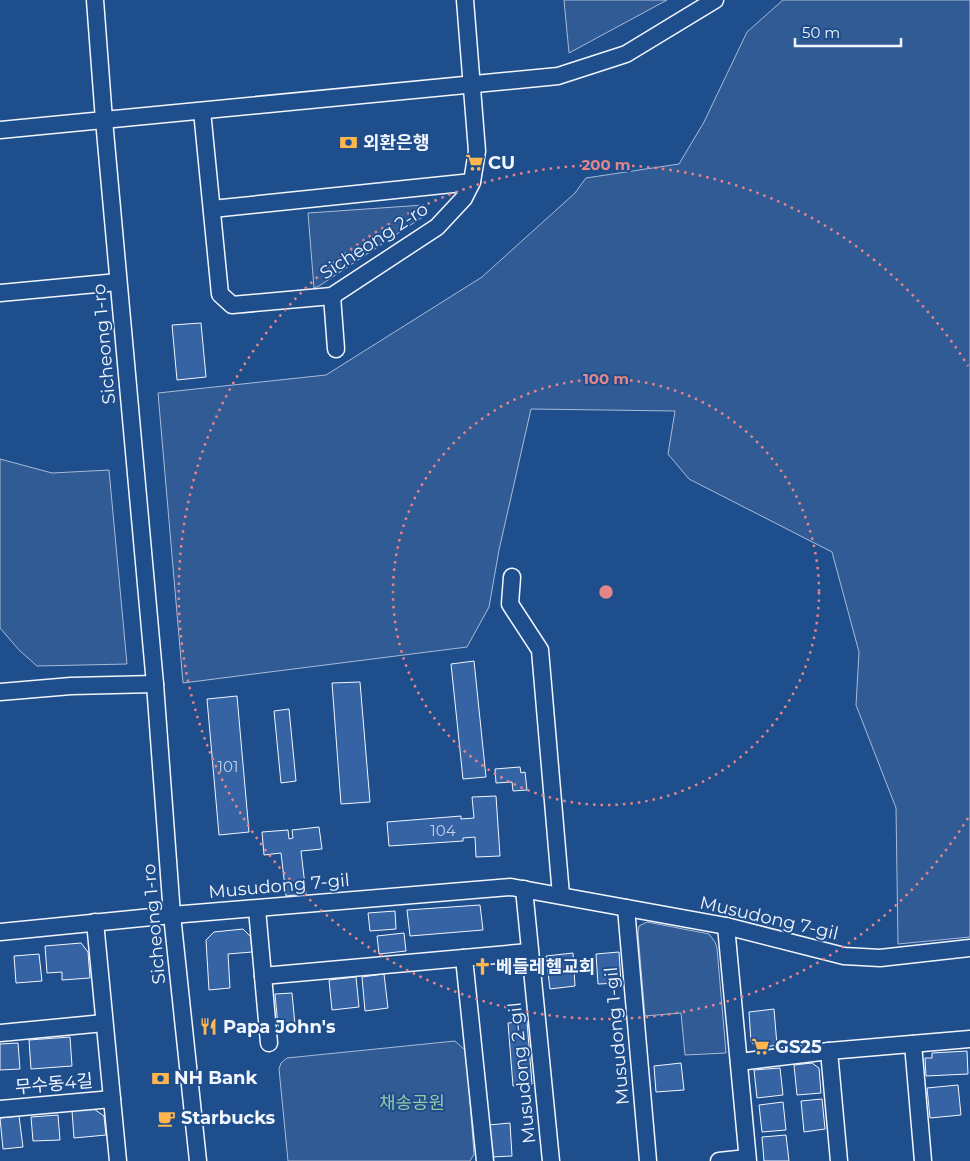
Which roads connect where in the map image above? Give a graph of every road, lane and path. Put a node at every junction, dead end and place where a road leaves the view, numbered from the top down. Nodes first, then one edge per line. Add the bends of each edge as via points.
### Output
1 (95, 0) edge
2 (465, 0) edge
3 (715, 0) edge
4 (472, 84) junction
5 (202, 111) junction
6 (104, 120) junction
7 (0, 130) edge
8 (472, 182) junction
9 (439, 186) junction
10 (212, 209) junction
11 (437, 227) junction
12 (118, 282) junction
13 (0, 293) edge
14 (332, 296) junction
15 (336, 350) dead end
16 (512, 577) dead end
17 (155, 684) junction
18 (0, 692) edge
19 (524, 889) junction
20 (561, 895) junction
21 (626, 908) junction
22 (257, 909) junction
23 (172, 915) junction
24 (95, 922) junction
25 (726, 926) junction
26 (0, 932) edge
27 (970, 948) edge
28 (529, 952) junction
29 (464, 958) junction
30 (263, 976) junction
31 (104, 1023) junction
32 (0, 1033) edge
33 (970, 1039) edge
34 (269, 1043) dead end
35 (913, 1044) junction
36 (829, 1051) junction
37 (739, 1062) junction
38 (112, 1099) junction
39 (0, 1109) edge
40 (748, 1160) edge
41 (118, 1161) edge
42 (198, 1161) edge
43 (485, 1161) edge
44 (551, 1161) edge
45 (648, 1161) edge
46 (719, 1161) edge
47 (839, 1161) edge
48 (923, 1161) edge

1 - 6 street, Sicheong 1-ro
2 - 4 street, Sicheong 2-ro
3 - 4 street via 626,54 558,76
4 - 5 street
4 - 8 street, Sicheong 2-ro via 477,151
5 - 6 street
5 - 10 street, Sicheong 2-ro
6 - 7 street
6 - 12 street, Sicheong 1-ro
8 - 9 street
8 - 11 street, Sicheong 2-ro via 464,198
9 - 10 street
9 - 11 street via 447,188 448,203
10 - 14 street, Sicheong 2-ro via 220,294 232,305
11 - 14 street, Sicheong 2-ro
12 - 13 street
12 - 17 street, Sicheong 1-ro
14 - 15 street
16 - 20 street via 510,604 540,650
17 - 18 street
17 - 23 street, Sicheong 1-ro
19 - 20 street, Musudong 7-gil
19 - 22 street, Musudong 7-gil via 512,887
19 - 28 street, Musudong 2-gil
20 - 21 street, Musudong 7-gil
21 - 25 street, Musudong 7-gil
21 - 45 street, Musudong 1-gil
22 - 23 street, Musudong 7-gil
22 - 30 street
23 - 24 street, Musudong 7-gil
23 - 42 street, Sicheong 1-ro
24 - 26 street, Musudong 7-gil
24 - 31 street
25 - 27 street, Musudong 7-gil via 844,956 880,958
25 - 37 street
28 - 29 street
28 - 44 street, Musudong 2-gil
29 - 30 street
29 - 43 street
30 - 34 street
31 - 32 street
31 - 38 street
33 - 35 street
35 - 36 street
35 - 48 street
36 - 37 street
36 - 47 street
37 - 40 street
38 - 39 street, 무수동4길
38 - 41 street
40 - 46 street

